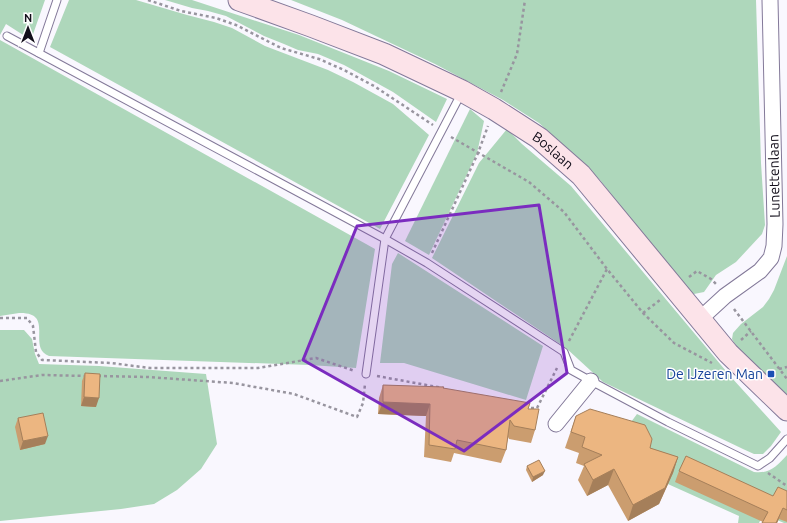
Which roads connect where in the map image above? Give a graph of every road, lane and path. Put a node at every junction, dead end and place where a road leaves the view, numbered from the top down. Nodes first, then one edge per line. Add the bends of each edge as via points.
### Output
1 (57, 0) edge
2 (148, 0) edge
3 (239, 0) edge
4 (525, 0) edge
5 (770, 0) edge
6 (7, 36) dead end
7 (39, 53) junction
8 (462, 91) junction
9 (494, 109) junction
10 (442, 131) junction
11 (478, 153) junction
12 (385, 239) junction
13 (427, 263) junction
14 (608, 269) junction
15 (726, 296) junction
16 (0, 318) edge
17 (700, 319) junction
18 (564, 352) junction
19 (715, 365) dead end
20 (787, 367) edge
21 (779, 369) junction
22 (366, 374) junction
23 (88, 376) edge
24 (95, 376) edge
25 (787, 379) edge
26 (0, 380) edge
27 (591, 381) junction
28 (448, 389) edge
29 (520, 408) edge
30 (787, 410) edge
31 (556, 424) dead end
32 (787, 440) edge
33 (758, 466) junction
34 (787, 486) edge

1 - 7 lane
2 - 10 path via 181,11 216,18 281,48 319,59 344,70 374,86
3 - 8 main road, Boslaan via 384,54
4 - 9 path via 517,54
5 - 15 street, Lunettenlaan via 774,246 771,258 760,271
6 - 7 lane
7 - 12 lane
8 - 9 main road, Boslaan
8 - 10 lane
9 - 11 path
9 - 17 main road, Boslaan via 539,138 581,175
10 - 11 path
10 - 12 lane
11 - 13 path
11 - 14 path via 529,182 564,212
12 - 13 lane
12 - 22 lane
13 - 18 lane
14 - 18 path
14 - 19 path via 643,313 674,343
15 - 17 street, Lunettenlaan
15 - 21 path
16 - 22 path via 27,318 33,326 36,352 42,360 111,363 150,368 258,368 316,358
17 - 30 main road, Boslaan via 728,353
18 - 27 lane via 571,370
18 - 29 path via 537,408
20 - 21 path
21 - 25 path
22 - 24 path via 363,403 357,417 294,394 233,383
22 - 28 path
23 - 26 path via 42,375
27 - 31 street
27 - 33 lane
32 - 33 lane via 770,458
33 - 34 path

